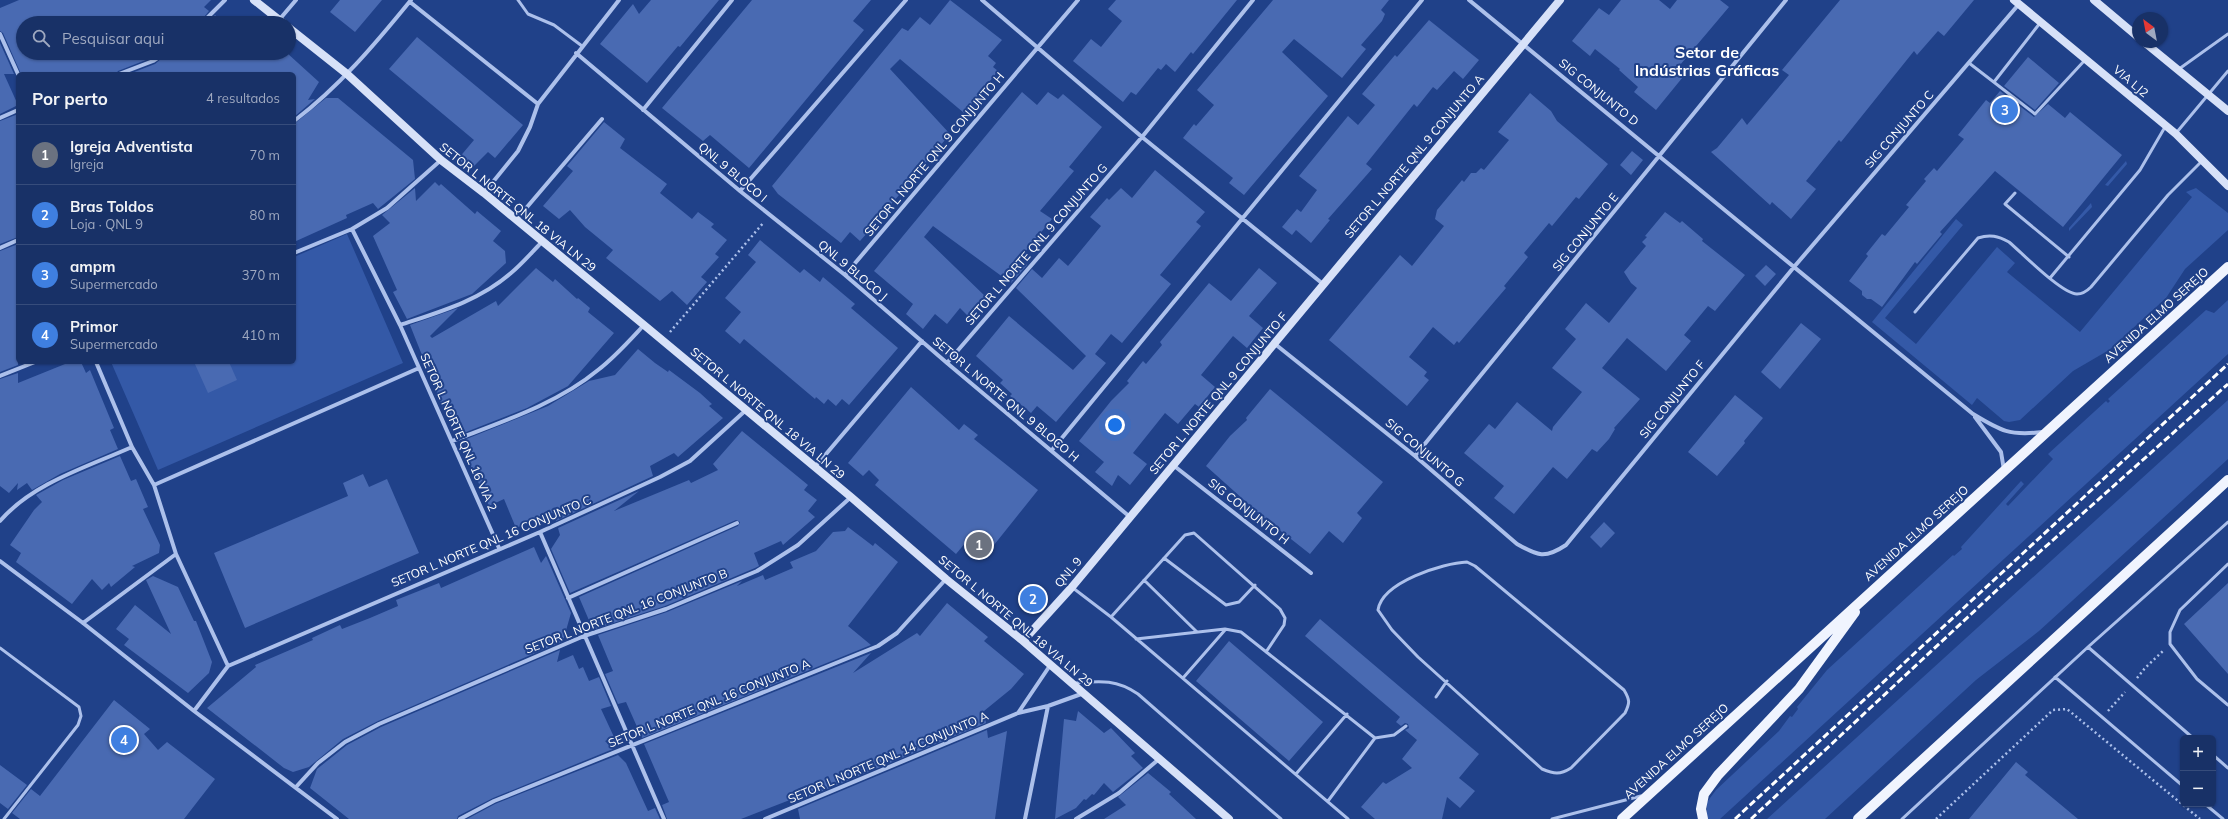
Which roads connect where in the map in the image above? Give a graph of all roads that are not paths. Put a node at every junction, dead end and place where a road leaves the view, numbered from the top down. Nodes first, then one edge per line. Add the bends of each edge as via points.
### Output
1 (225, 0) edge
2 (254, 0) edge
3 (296, 0) edge
4 (518, 0) edge
5 (619, 0) edge
6 (732, 0) edge
7 (906, 0) edge
8 (982, 0) edge
9 (1078, 0) edge
10 (1253, 0) edge
11 (1422, 0) edge
12 (1469, 0) edge
13 (1560, 0) edge
14 (1786, 0) edge
15 (2094, 0) edge
16 (411, 1) edge
17 (2017, 2) edge
18 (209, 16) edge
19 (274, 16) edge
20 (285, 16) edge
21 (2040, 23) junction
22 (2132, 32) edge
23 (0, 34) edge
24 (296, 34) edge
25 (2228, 34) edge
26 (1524, 44) junction
27 (582, 46) junction
28 (1039, 47) junction
29 (2151, 48) edge
30 (576, 52) junction
31 (2085, 59) junction
32 (154, 60) edge
33 (1969, 63) junction
34 (2178, 70) junction
35 (2228, 71) edge
36 (17, 72) edge
37 (124, 72) edge
38 (347, 74) junction
39 (1994, 82) junction
40 (2208, 95) junction
41 (538, 104) junction
42 (643, 110) junction
43 (16, 111) edge
44 (2228, 111) edge
45 (0, 118) edge
46 (602, 119) dead end
47 (296, 120) edge
48 (2166, 125) junction
49 (2176, 134) junction
50 (1142, 137) junction
51 (1661, 156) junction
52 (441, 160) junction
53 (2203, 161) junction
54 (2228, 186) edge
55 (740, 191) junction
56 (484, 193) junction
57 (2015, 193) dead end
58 (770, 215) joint
59 (1241, 219) junction
60 (516, 220) junction
61 (352, 229) junction
62 (16, 241) edge
63 (542, 242) junction
64 (0, 248) edge
65 (296, 252) edge
66 (2069, 257) junction
67 (1794, 267) junction
68 (2228, 267) edge
69 (845, 275) junction
70 (2050, 278) junction
71 (1323, 284) junction
72 (1915, 312) dead end
73 (644, 324) junction
74 (400, 325) junction
75 (922, 341) junction
76 (1275, 344) junction
77 (30, 364) edge
78 (97, 364) edge
79 (947, 364) junction
80 (419, 368) junction
81 (0, 376) edge
82 (746, 410) junction
83 (1973, 414) junction
84 (2047, 431) junction
85 (452, 441) junction
86 (132, 447) junction
87 (1052, 450) junction
88 (1415, 456) junction
89 (1174, 465) junction
90 (815, 468) junction
91 (2004, 470) junction
92 (2228, 480) edge
93 (154, 485) junction
94 (851, 497) junction
95 (1130, 517) junction
96 (0, 521) edge
97 (737, 522) dead end
98 (2228, 522) edge
99 (540, 532) junction
100 (1566, 545) joint
101 (499, 548) junction
102 (176, 554) junction
103 (1164, 558) junction
104 (0, 561) edge
105 (2228, 564) edge
106 (1312, 573) dead end
107 (946, 578) junction
108 (1144, 580) junction
109 (1255, 585) junction
110 (1072, 587) junction
111 (1869, 594) junction
112 (568, 598) junction
113 (1111, 617) junction
114 (83, 623) junction
115 (1225, 630) junction
116 (1197, 632) junction
117 (584, 636) junction
118 (1136, 639) junction
119 (1023, 640) junction
120 (2088, 647) junction
121 (0, 648) edge
122 (1266, 652) junction
123 (1050, 664) junction
124 (228, 666) junction
125 (2055, 677) junction
126 (1183, 678) junction
127 (1447, 681) junction
128 (1072, 683) junction
129 (1084, 693) junction
130 (1436, 697) dead end
131 (2228, 705) edge
132 (1048, 706) junction
133 (194, 711) junction
134 (1018, 713) junction
135 (1347, 714) junction
136 (1406, 726) dead end
137 (2190, 735) edge
138 (1375, 738) junction
139 (633, 744) junction
140 (2216, 758) edge
141 (1159, 760) junction
142 (2228, 768) edge
143 (1296, 774) junction
144 (2180, 783) edge
145 (296, 787) junction
146 (1647, 795) junction
147 (1328, 801) junction
148 (2208, 807) edge
149 (4, 819) edge
150 (337, 819) edge
151 (460, 819) edge
152 (664, 819) edge
153 (765, 819) edge
154 (1025, 819) edge
155 (1076, 819) edge
156 (1230, 819) edge
157 (1281, 819) edge
158 (1348, 819) edge
159 (1552, 819) edge
160 (1622, 819) edge
161 (1703, 819) edge
162 (1858, 819) edge
163 (1902, 819) edge
164 (2222, 819) edge

1 - 18 street
2 - 19 street
3 - 20 street
4 - 27 lane via 528,14 554,25
5 - 27 street
6 - 42 street
7 - 55 street
8 - 28 street
9 - 28 street, SETOR L NORTE QNL 9 CONJUNTO H
10 - 50 street, SETOR L NORTE QNL 9 CONJUNTO G
11 - 59 street
12 - 26 street, SIG CONJUNTO D
13 - 26 street, SETOR L NORTE QNL 9 CONJUNTO A
14 - 51 street, SIG CONJUNTO E
15 - 22 street
16 - 38 street
16 - 41 street
17 - 21 street, VIA LJ2
17 - 33 street, SIG CONJUNTO C
21 - 31 street, VIA LJ2
21 - 39 lane
23 - 36 street
24 - 38 street, SETOR L NORTE QNL 18 VIA LN 29
25 - 34 lane
26 - 51 street, SIG CONJUNTO D
26 - 71 street, SETOR L NORTE QNL 9 CONJUNTO A
27 - 30 street
28 - 50 street
28 - 69 street, SETOR L NORTE QNL 9 CONJUNTO H
29 - 34 street
30 - 41 street
30 - 42 street, QNL 9 BLOCO I
31 - 39 lane via 2035,114
31 - 48 street, VIA LJ2
32 - 37 street
33 - 39 lane
33 - 67 street, SIG CONJUNTO C
34 - 40 street
35 - 40 lane
38 - 47 street
38 - 52 street, SETOR L NORTE QNL 18 VIA LN 29
40 - 44 street
40 - 49 lane
41 - 56 street via 518,151
42 - 55 street, QNL 9 BLOCO I
43 - 45 street
46 - 60 street
48 - 49 street, VIA LJ2
48 - 66 lane via 2140,170
49 - 53 street, VIA LJ2
50 - 59 street
50 - 79 street, SETOR L NORTE QNL 9 CONJUNTO G
51 - 67 street
51 - 88 street, SIG CONJUNTO E
52 - 56 street, SETOR L NORTE QNL 18 VIA LN 29
52 - 61 street via 387,208
53 - 54 street, VIA LJ2
53 - 70 lane via 2168,195 2084,293 2063,290
55 - 58 street, QNL 9 BLOCO I
56 - 60 street, SETOR L NORTE QNL 18 VIA LN 29
57 - 66 lane via 2005,204
58 - 69 street, QNL 9 BLOCO J
59 - 71 street
59 - 87 street
60 - 63 street, SETOR L NORTE QNL 18 VIA LN 29
61 - 65 street
61 - 74 street, SETOR L NORTE QNL 16 VIA 2
62 - 64 street
63 - 73 street, SETOR L NORTE QNL 18 VIA LN 29
63 - 74 street via 512,273 483,293 450,308
66 - 70 lane
67 - 83 street
67 - 100 street, SIG CONJUNTO F
68 - 84 main road, AVENIDA ELMO SEREJO
69 - 75 street, QNL 9 BLOCO J
70 - 72 lane via 2009,242 1998,236 1985,236 1978,238
71 - 76 street, SETOR L NORTE QNL 9 CONJUNTO F
73 - 82 street, SETOR L NORTE QNL 18 VIA LN 29
73 - 85 street via 597,371 561,394 525,412
74 - 80 street, SETOR L NORTE QNL 16 VIA 2
75 - 79 street, SETOR L NORTE QNL 9 BLOCO H
75 - 90 street, SETOR L NORTE QNL 9 BLOCO H
76 - 88 street, SIG CONJUNTO G
76 - 89 street, SETOR L NORTE QNL 9 CONJUNTO F
77 - 81 street
78 - 86 street
79 - 87 street, SETOR L NORTE QNL 9 BLOCO H
80 - 85 street, SETOR L NORTE QNL 16 VIA 2
80 - 93 street
82 - 90 street, SETOR L NORTE QNL 18 VIA LN 29
82 - 99 street, SETOR L NORTE QNL 16 CONJUNTO C via 690,461
83 - 84 street via 2001,431 2028,434
83 - 91 street via 2001,452
84 - 91 main road, AVENIDA ELMO SEREJO
85 - 101 street, SETOR L NORTE QNL 16 VIA 2
86 - 93 street
86 - 96 street via 63,477 24,498
87 - 95 street, SETOR L NORTE QNL 9 BLOCO H
88 - 100 street, SIG CONJUNTO G via 1527,550 1544,556
89 - 95 street, SETOR L NORTE QNL 9 CONJUNTO F
89 - 106 street, SIG CONJUNTO H
90 - 94 street, SETOR L NORTE QNL 18 VIA LN 29
91 - 111 main road, AVENIDA ELMO SEREJO
92 - 162 main road
93 - 102 street
94 - 107 street, SETOR L NORTE QNL 18 VIA LN 29
94 - 117 street, SETOR L NORTE QNL 16 CONJUNTO B via 798,545 757,571 666,609
95 - 110 street, QNL 9
97 - 112 street
98 - 120 lane
99 - 101 street, SETOR L NORTE QNL 16 CONJUNTO C
99 - 112 street
101 - 124 street, SETOR L NORTE QNL 16 CONJUNTO C
102 - 114 street
102 - 124 street
103 - 108 lane
103 - 109 lane via 1226,605 1239,602
103 - 109 lane via 1184,535 1194,533
104 - 114 street
105 - 131 lane via 2180,610 2170,632 2170,644 2197,679
107 - 119 street, SETOR L NORTE QNL 18 VIA LN 29
107 - 139 street, SETOR L NORTE QNL 16 CONJUNTO A via 897,633 878,646
108 - 113 lane
108 - 116 lane
109 - 122 lane via 1280,609 1284,618 1284,625
110 - 113 lane
110 - 119 street, QNL 9
111 - 146 main road, AVENIDA ELMO SEREJO
111 - 161 main road via 1798,689 1718,775 1704,794 1701,809
112 - 117 street
113 - 118 lane
114 - 133 street
115 - 116 lane
115 - 122 lane via 1241,632
115 - 126 lane
116 - 118 lane
117 - 139 street
117 - 145 street, SETOR L NORTE QNL 16 CONJUNTO B via 379,724 345,742 318,763
118 - 126 lane
119 - 123 street, SETOR L NORTE QNL 18 VIA LN 29
120 - 125 lane
120 - 137 lane
121 - 149 lane via 79,707 81,716 78,725
122 - 135 lane
123 - 128 street, SETOR L NORTE QNL 18 VIA LN 29
123 - 134 street
124 - 133 street
125 - 144 lane
125 - 163 lane
126 - 143 lane
127 - 127 lane via 1542,769 1552,773 1563,773 1571,768 1625,713 1630,703 1624,690 1492,579 1467,562 1452,563 1404,582 1385,594 1379,602 1378,610 1392,630
127 - 130 lane
128 - 129 street, SETOR L NORTE QNL 18 VIA LN 29
128 - 157 lane via 1106,682 1126,686
129 - 132 street, SETOR L NORTE QNL 14 CONJUNTO A
129 - 141 street, SETOR L NORTE QNL 18 VIA LN 29
132 - 134 street, SETOR L NORTE QNL 14 CONJUNTO A
132 - 154 street
133 - 145 street
134 - 153 street, SETOR L NORTE QNL 14 CONJUNTO A
135 - 138 lane
135 - 143 lane
136 - 138 lane via 1394,735
138 - 147 lane
139 - 151 street, SETOR L NORTE QNL 16 CONJUNTO A via 494,801
139 - 152 street
140 - 142 lane
141 - 155 street via 1119,793
141 - 156 street, SETOR L NORTE QNL 18 VIA LN 29
143 - 147 lane
145 - 150 street
146 - 159 lane
146 - 160 main road, AVENIDA ELMO SEREJO
147 - 158 lane
148 - 164 lane

